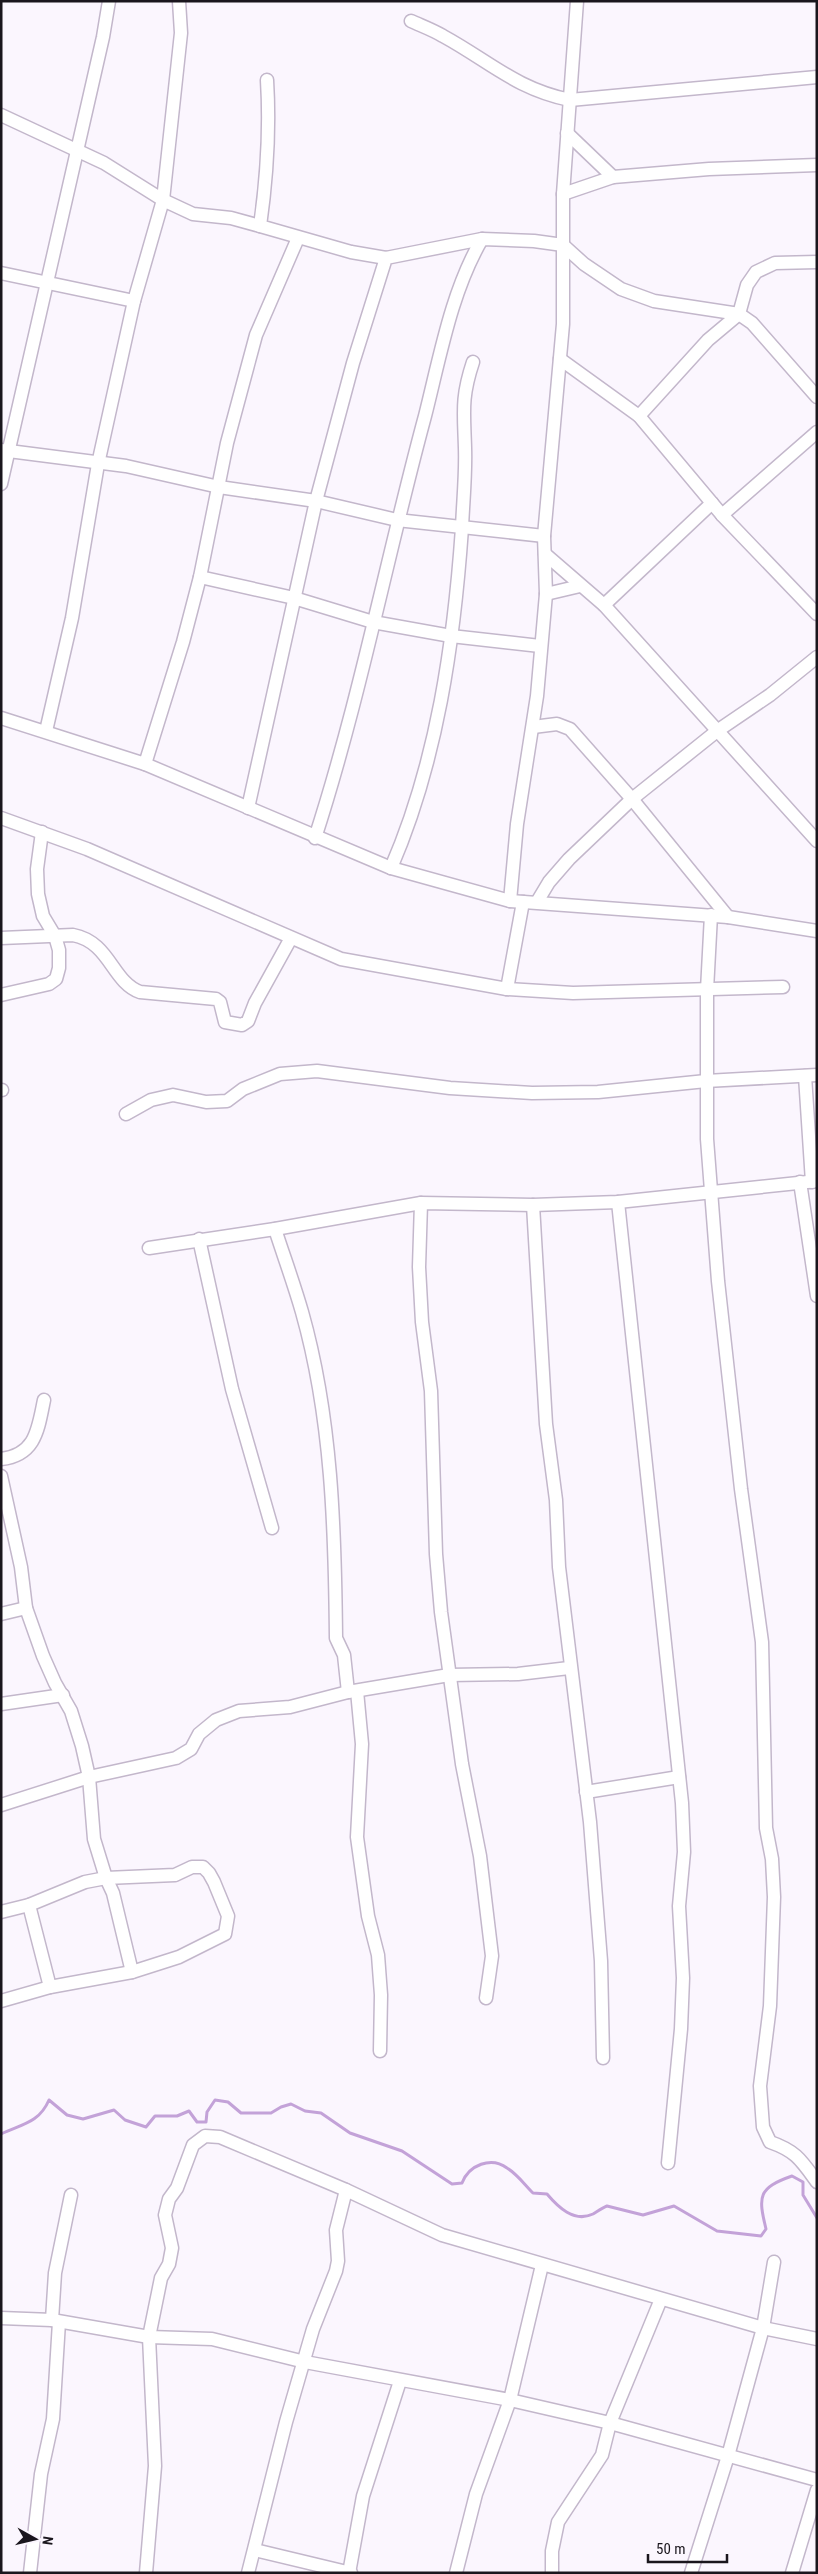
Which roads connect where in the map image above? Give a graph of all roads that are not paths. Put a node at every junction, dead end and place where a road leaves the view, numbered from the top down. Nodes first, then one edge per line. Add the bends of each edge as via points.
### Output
1 (109, 1) edge
2 (179, 1) edge
3 (577, 1) edge
4 (411, 22) dead end
5 (817, 77) edge
6 (267, 80) dead end
7 (570, 100) junction
8 (1, 115) edge
9 (568, 133) junction
10 (78, 152) junction
11 (817, 165) edge
12 (613, 177) junction
13 (563, 194) junction
14 (163, 200) junction
15 (260, 226) junction
16 (298, 238) junction
17 (482, 240) junction
18 (563, 245) junction
19 (386, 258) junction
20 (817, 262) edge
21 (1, 273) edge
22 (47, 282) junction
23 (134, 301) junction
24 (739, 314) junction
25 (560, 359) junction
26 (473, 362) dead end
27 (817, 397) edge
28 (639, 416) junction
29 (817, 432) edge
30 (4, 451) edge
31 (98, 464) junction
32 (1, 484) edge
33 (219, 487) junction
34 (316, 501) junction
35 (712, 503) junction
36 (722, 515) junction
37 (397, 520) junction
38 (462, 529) junction
39 (544, 536) junction
40 (545, 554) junction
41 (200, 577) junction
42 (580, 586) junction
43 (546, 594) junction
44 (294, 598) junction
45 (604, 605) junction
46 (817, 614) edge
47 (373, 622) junction
48 (451, 636) junction
49 (540, 646) junction
50 (817, 657) edge
51 (1, 718) edge
52 (533, 727) junction
53 (46, 731) junction
54 (716, 731) junction
55 (145, 764) junction
56 (632, 799) junction
57 (248, 808) junction
58 (1, 818) edge
59 (42, 832) junction
60 (315, 838) junction
61 (816, 839) edge
62 (391, 868) junction
63 (516, 901) junction
64 (537, 902) junction
65 (711, 915) junction
66 (728, 917) junction
67 (817, 931) edge
68 (55, 936) junction
69 (1, 938) edge
70 (291, 938) junction
71 (782, 986) dead end
72 (507, 989) junction
73 (707, 990) junction
74 (1, 995) edge
75 (811, 1076) edge
76 (706, 1081) junction
77 (126, 1114) dead end
78 (810, 1182) edge
79 (712, 1194) junction
80 (618, 1202) junction
81 (422, 1203) junction
82 (533, 1204) junction
83 (275, 1229) junction
84 (199, 1240) junction
85 (148, 1248) dead end
86 (817, 1296) edge
87 (44, 1400) dead end
88 (1, 1459) edge
89 (1, 1476) edge
90 (272, 1528) dead end
91 (26, 1608) junction
92 (1, 1614) edge
93 (570, 1668) junction
94 (449, 1675) junction
95 (352, 1692) junction
96 (63, 1695) junction
97 (1, 1704) edge
98 (89, 1777) junction
99 (679, 1777) junction
100 (586, 1792) junction
101 (1, 1805) edge
102 (106, 1878) junction
103 (29, 1905) junction
104 (1, 1912) edge
105 (132, 1972) junction
106 (50, 1986) junction
107 (486, 1998) dead end
108 (1, 2001) edge
109 (380, 2051) dead end
110 (603, 2058) dead end
111 (668, 2163) dead end
112 (817, 2182) edge
113 (346, 2190) junction
114 (71, 2195) dead end
115 (774, 2262) dead end
116 (542, 2265) junction
117 (661, 2299) junction
118 (1, 2318) edge
119 (56, 2321) junction
120 (763, 2328) junction
121 (149, 2337) junction
122 (817, 2339) edge
123 (305, 2362) junction
124 (400, 2380) junction
125 (510, 2400) junction
126 (610, 2423) junction
127 (728, 2456) junction
128 (817, 2480) edge
129 (817, 2490) edge
130 (255, 2550) junction
131 (30, 2573) edge
132 (146, 2573) edge
133 (248, 2573) edge
134 (350, 2573) edge
135 (456, 2573) edge
136 (552, 2573) edge
137 (691, 2573) edge
138 (792, 2573) edge

1 - 10 street
2 - 14 street via 181,33
3 - 7 street
4 - 7 street via 444,36 511,79 544,95
5 - 7 street
6 - 15 street via 266,185
7 - 9 street
8 - 10 street
9 - 12 street
9 - 13 street
10 - 14 street via 104,163
10 - 22 street
11 - 12 street
12 - 13 street
13 - 18 street
14 - 15 street via 193,214 231,218
14 - 23 street
15 - 16 street
16 - 19 street via 370,257
16 - 33 street via 256,335 227,443
17 - 18 street
17 - 19 street
17 - 37 street via 466,270 452,314
18 - 24 street via 621,289 654,301
18 - 25 street
19 - 34 street
20 - 24 street via 775,263 756,272 747,285
21 - 22 street
22 - 23 street
22 - 30 street
23 - 31 street
24 - 27 street via 752,323
24 - 28 street via 708,340
25 - 28 street
25 - 39 street
26 - 38 street via 464,390
28 - 35 street
29 - 36 street
30 - 31 street
30 - 32 street
31 - 33 street via 126,466
31 - 53 street via 72,618
33 - 34 street
33 - 41 street
34 - 37 street
34 - 44 street
35 - 36 street
35 - 45 street
36 - 46 street
37 - 38 street
37 - 47 street
38 - 39 street
38 - 48 street
39 - 40 street
40 - 42 street
40 - 43 street
41 - 44 street
41 - 55 street via 184,642
42 - 43 street
42 - 45 street
43 - 49 street
44 - 47 street
44 - 57 street
45 - 54 street
47 - 48 street
47 - 60 street via 340,755
48 - 49 street
48 - 62 street via 436,728 422,786
49 - 52 street
50 - 54 street via 770,695
51 - 53 street
52 - 56 street via 557,724 570,729
52 - 63 street via 517,824
53 - 55 street
54 - 56 street
54 - 61 street
55 - 57 street
56 - 64 street via 569,859
56 - 66 street
57 - 60 street
58 - 59 street
59 - 68 street via 37,869 38,894 43,916
59 - 70 street
60 - 62 street
62 - 63 street
63 - 64 street
63 - 72 street
64 - 65 street
65 - 66 street
65 - 73 street
66 - 67 street
68 - 69 street
68 - 70 street via 84,937 95,944 130,989 216,999 220,1002 225,1022 242,1025 248,1021
68 - 74 street via 59,950 56,979 49,984
70 - 72 street via 341,959
71 - 73 street
72 - 73 street via 573,993
73 - 76 street
75 - 76 street
75 - 78 street
76 - 77 street via 598,1092 532,1093 450,1088 317,1071 280,1074 243,1089 227,1101 206,1102 173,1095 151,1100
76 - 79 street
78 - 79 street
78 - 86 street
79 - 80 street
79 - 112 street via 718,1281 740,1479 762,1642 766,1828 774,1897 770,2006 760,2086 763,2127 770,2142 788,2148 800,2158
80 - 82 street
80 - 99 street
81 - 82 street
81 - 83 street
81 - 94 street via 419,1267 422,1322 431,1391 436,1554
82 - 93 street via 546,1424 556,1500 559,1567
83 - 84 street
83 - 95 street via 302,1313 318,1389 333,1512 336,1638 344,1655
84 - 85 street
84 - 90 street via 232,1389
87 - 88 street via 31,1444 16,1457
89 - 91 street via 21,1567
91 - 92 street
91 - 96 street via 43,1656
93 - 94 street via 518,1674
93 - 100 street
94 - 95 street
94 - 107 street via 480,1856 492,1956
95 - 98 street via 290,1707 239,1711 216,1720 199,1734 191,1749 176,1758
95 - 109 street via 362,1744 357,1837 368,1916 378,1955
96 - 97 street
96 - 98 street via 80,1738
98 - 101 street
98 - 102 street via 94,1839
99 - 100 street
99 - 111 street via 684,1852 679,1906 683,1978 675,2108
100 - 110 street via 601,1961
102 - 103 street via 64,1889
102 - 105 street via 113,1893
102 - 105 street via 175,1875 192,1867 203,1867 210,1873 228,1916 225,1934 217,1939 179,1957
103 - 104 street
103 - 106 street
105 - 106 street
106 - 108 street
113 - 116 street via 442,2236
113 - 121 street via 220,2137 205,2136 193,2145 177,2188 169,2199 166,2215 172,2248 169,2264 161,2278
113 - 123 street via 336,2230 336,2271 313,2329
114 - 119 street via 55,2273
115 - 120 street
116 - 117 street
116 - 125 street
117 - 120 street
117 - 126 street
118 - 119 street
119 - 121 street
119 - 131 street via 53,2419 41,2474
120 - 122 street
120 - 127 street
121 - 123 street via 212,2339
121 - 132 street via 155,2466
123 - 124 street
123 - 130 street via 286,2422
124 - 125 street
124 - 134 street via 363,2496
125 - 126 street
125 - 135 street via 476,2494
126 - 127 street
126 - 136 street via 602,2455 558,2522 552,2551
127 - 128 street
127 - 137 street
129 - 138 street
130 - 133 street
130 - 134 street

